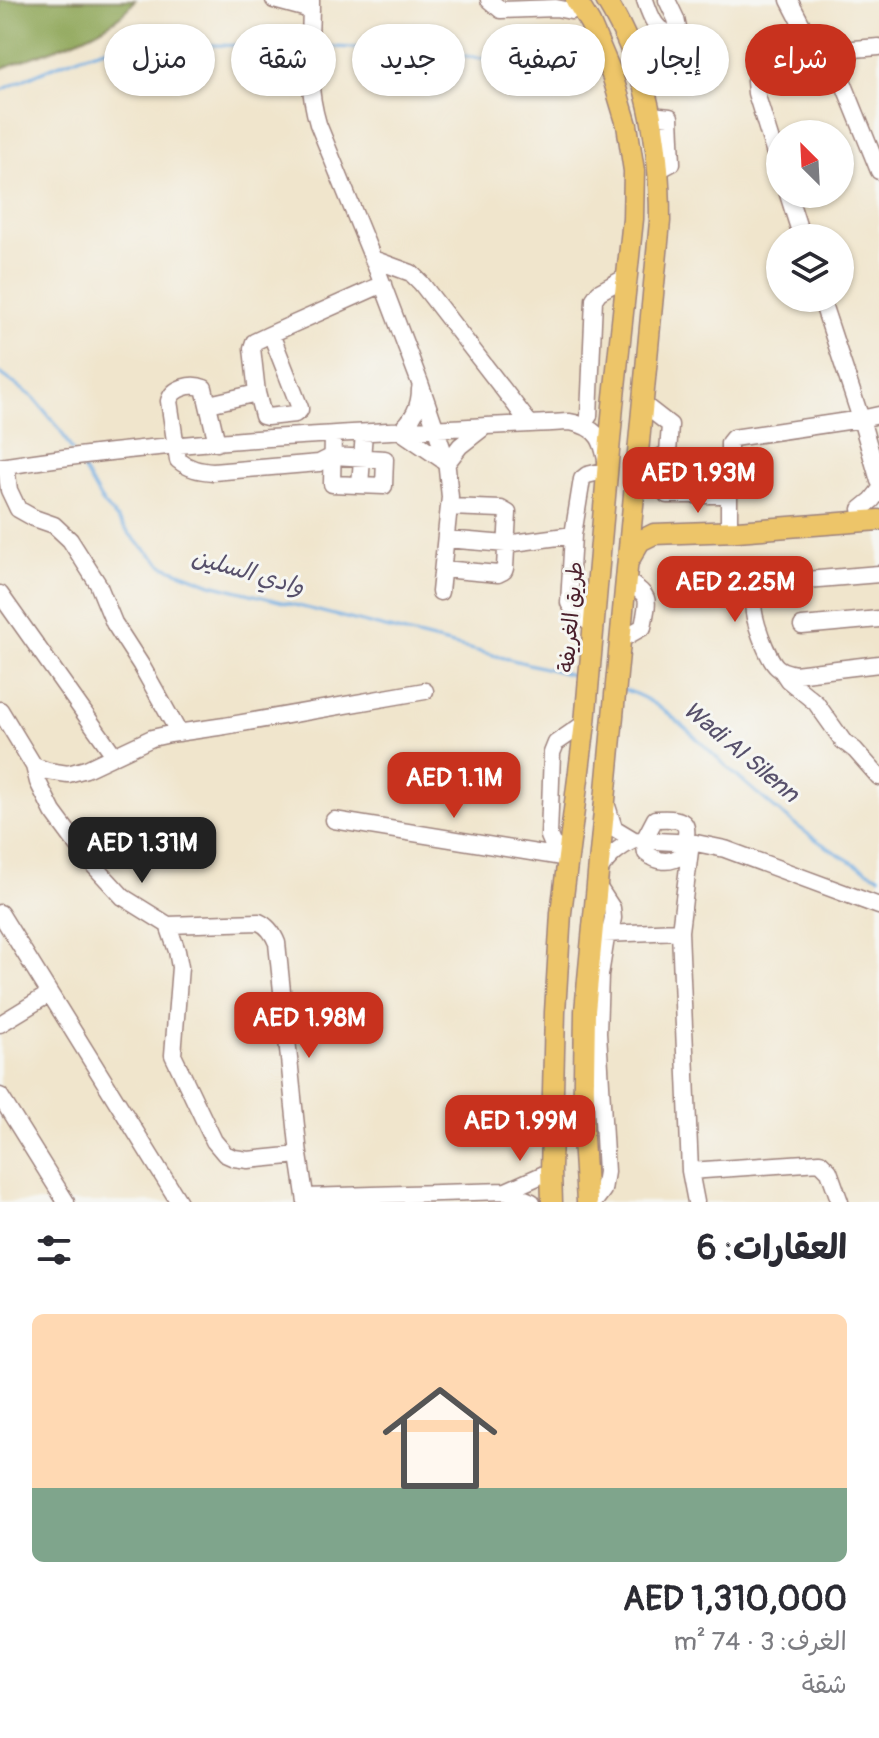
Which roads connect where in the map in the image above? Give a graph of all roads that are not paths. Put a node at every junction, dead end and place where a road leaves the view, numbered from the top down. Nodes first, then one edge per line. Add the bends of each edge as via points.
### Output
1 (489, 0) edge
2 (542, 0) edge
3 (606, 0) edge
4 (613, 0) edge
5 (645, 0) edge
6 (667, 0) edge
7 (789, 0) edge
8 (281, 1) edge
9 (573, 5) edge
10 (311, 10) edge
11 (625, 24) edge
12 (801, 24) edge
13 (621, 27) edge
14 (879, 47) edge
15 (856, 49) edge
16 (646, 96) edge
17 (757, 96) edge
18 (849, 96) edge
19 (766, 125) edge
20 (879, 171) edge
21 (373, 259) junction
22 (628, 276) junction
23 (383, 284) junction
24 (826, 312) edge
25 (271, 334) junction
26 (591, 370) junction
27 (420, 383) junction
28 (616, 388) junction
29 (257, 393) junction
30 (209, 404) junction
31 (643, 404) junction
32 (428, 406) junction
33 (879, 415) edge
34 (589, 416) junction
35 (861, 419) junction
36 (570, 422) junction
37 (530, 424) junction
38 (485, 427) junction
39 (461, 428) junction
40 (435, 429) junction
41 (400, 431) junction
42 (364, 433) junction
43 (333, 435) junction
44 (217, 443) junction
45 (176, 446) junction
46 (333, 456) junction
47 (361, 457) junction
48 (447, 463) junction
49 (3, 467) edge
50 (637, 469) junction
51 (608, 470) junction
52 (879, 481) edge
53 (360, 485) junction
54 (635, 490) junction
55 (879, 491) edge
56 (667, 495) dead end
57 (728, 495) junction
58 (449, 507) junction
59 (875, 515) edge
60 (729, 521) junction
61 (573, 535) junction
62 (446, 539) junction
63 (506, 544) junction
64 (443, 569) junction
65 (626, 573) junction
66 (879, 574) edge
67 (440, 592) dead end
68 (0, 594) edge
69 (879, 619) edge
70 (802, 626) dead end
71 (594, 627) junction
72 (879, 664) edge
73 (782, 671) junction
74 (425, 691) dead end
75 (0, 710) edge
76 (585, 723) junction
77 (179, 733) junction
78 (114, 755) junction
79 (34, 766) junction
80 (879, 777) edge
81 (606, 800) junction
82 (334, 820) dead end
83 (639, 840) junction
84 (688, 842) junction
85 (568, 858) junction
86 (598, 878) junction
87 (879, 906) edge
88 (0, 913) edge
89 (168, 925) junction
90 (680, 931) junction
91 (601, 934) junction
92 (49, 994) junction
93 (0, 1024) edge
94 (0, 1096) edge
95 (299, 1155) junction
96 (551, 1171) junction
97 (690, 1171) junction
98 (507, 1196) edge
99 (306, 1200) edge
100 (66, 1202) edge
101 (179, 1202) edge
102 (532, 1202) edge
103 (552, 1202) edge
104 (587, 1202) edge
105 (594, 1202) edge
106 (696, 1202) edge
107 (840, 1202) edge

1 - 9 street via 501,10
2 - 9 street
3 - 13 main road
4 - 11 street
5 - 6 street via 657,27 669,34 678,28
7 - 12 street
8 - 10 street
9 - 22 main road, طريق الغريفة via 590,23 627,125 634,171
10 - 21 street via 311,101
14 - 15 street
16 - 31 main road via 659,170 660,221
17 - 19 street
18 - 20 street
21 - 23 street
21 - 37 street via 411,273 421,283
22 - 26 street via 594,299
22 - 28 main road, طريق الغريفة
23 - 25 street
23 - 27 street
24 - 35 street
25 - 29 street via 253,345
25 - 29 street via 300,410 265,417
26 - 28 street
26 - 34 street
27 - 32 street
27 - 41 street via 414,415
28 - 34 street
28 - 51 main road, طريق الغريفة
29 - 30 street
30 - 44 street
30 - 45 street via 202,386 177,389 170,396
31 - 50 main road
31 - 50 street via 670,425 668,453
32 - 39 street
32 - 40 street
33 - 35 street
34 - 36 street
35 - 52 street
35 - 57 street via 733,438
36 - 37 street
36 - 51 street via 597,435
37 - 38 street
38 - 39 street
38 - 48 street
39 - 40 street
40 - 41 street
40 - 48 street
41 - 42 street
41 - 48 street
42 - 43 street
42 - 47 street
43 - 44 street
43 - 46 street
44 - 45 street
45 - 46 street via 178,460 200,472 319,463
45 - 49 street
46 - 47 street
46 - 53 street via 332,484
47 - 53 street
47 - 53 street via 385,459 384,486
48 - 58 street
49 - 77 street via 18,509 54,525 70,540
50 - 54 main road
51 - 61 street via 582,479
51 - 71 main road, طريق الغريفة
54 - 60 main road via 645,518
54 - 65 main road
55 - 59 street via 872,500
56 - 57 street
57 - 60 street
58 - 62 street
58 - 63 street via 505,510
59 - 60 main road
59 - 65 main road via 737,531 654,534 640,541
61 - 63 street
61 - 71 street via 569,603
62 - 63 street
62 - 64 street
63 - 64 street via 501,573
64 - 67 street
65 - 81 main road
66 - 73 street via 770,583 760,590 754,617 773,663
68 - 78 street
69 - 70 street
71 - 76 main road, طريق الغريفة
72 - 73 street
73 - 80 street
74 - 77 street
75 - 79 street
76 - 85 main road, طريق الغريفة
76 - 85 street via 556,743 552,753 549,836
77 - 78 street
78 - 79 street via 68,774
79 - 89 street via 53,812 87,858 123,897
81 - 83 street via 614,828
81 - 86 main road
82 - 85 street
83 - 84 street
83 - 84 street via 655,819 679,819 686,825
83 - 86 street via 608,857
84 - 87 street via 725,849
84 - 90 street
85 - 96 main road, طريق الغريفة via 555,1012
86 - 91 main road
88 - 92 street
89 - 95 street via 180,967 173,1055 214,1141 234,1158
89 - 95 street via 259,922 274,936
90 - 91 street
90 - 97 street
91 - 104 main road via 585,1011
91 - 105 street via 606,938 598,1033 606,1172
92 - 93 street
92 - 101 street
94 - 100 street
95 - 99 street
96 - 98 street
96 - 103 main road, طريق الغريفة
97 - 106 street
97 - 107 street via 820,1162 829,1171
98 - 99 street
98 - 102 street

